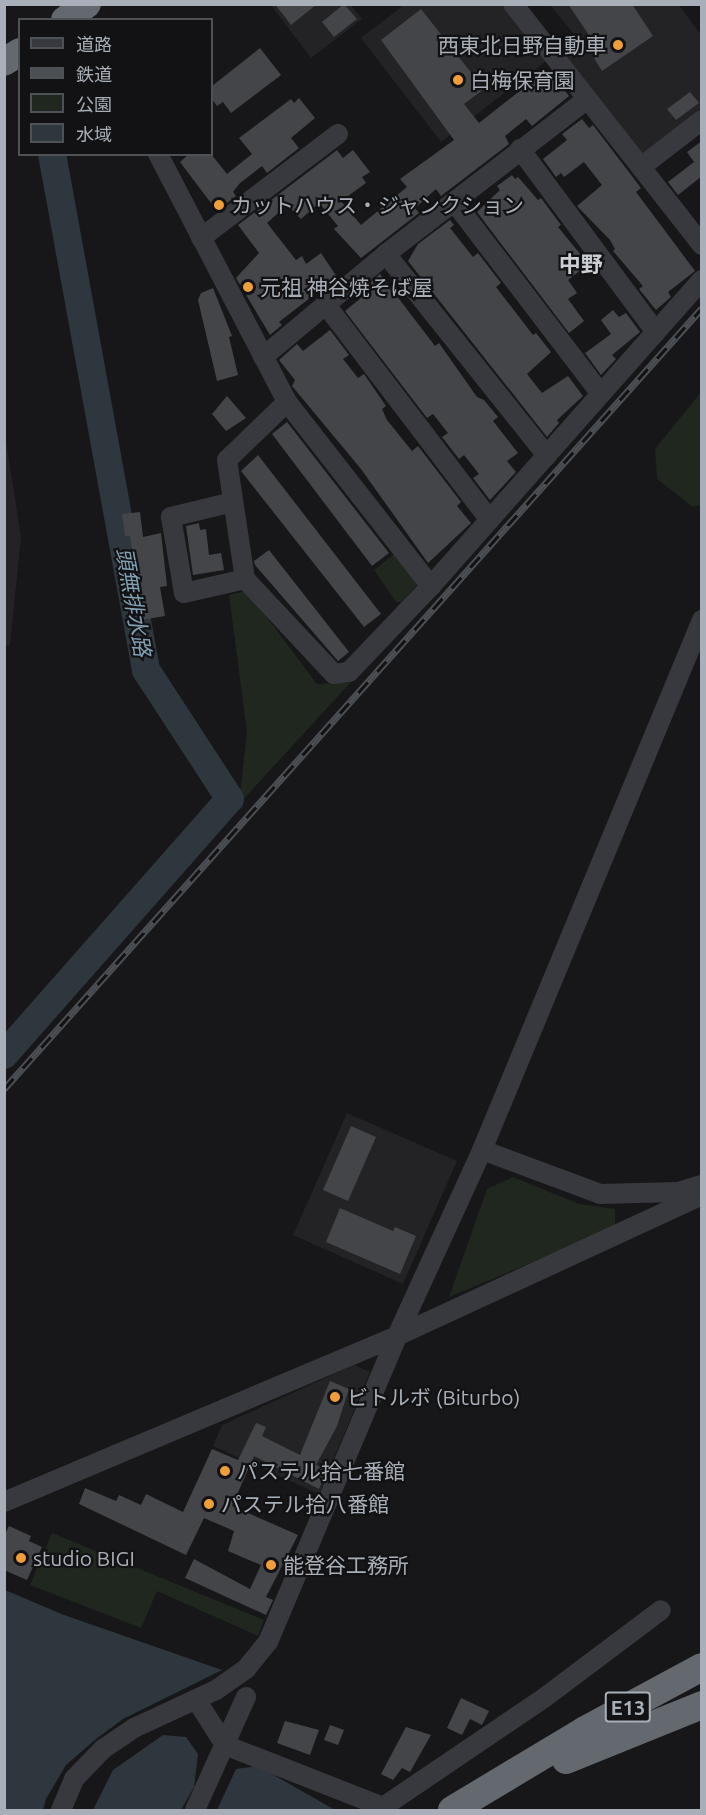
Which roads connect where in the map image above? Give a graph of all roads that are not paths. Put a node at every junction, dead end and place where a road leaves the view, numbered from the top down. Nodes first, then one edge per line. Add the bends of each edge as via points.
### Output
1 (513, 4) edge
2 (18, 53) edge
3 (4, 62) edge
4 (587, 99) junction
5 (702, 120) edge
6 (338, 134) dead end
7 (520, 148) junction
8 (159, 156) edge
9 (641, 167) junction
10 (454, 203) junction
11 (201, 238) junction
12 (702, 245) edge
13 (386, 254) junction
14 (702, 280) edge
15 (326, 305) junction
16 (656, 332) junction
17 (263, 357) junction
18 (601, 394) junction
19 (287, 402) junction
20 (546, 456) junction
21 (233, 502) junction
22 (490, 520) junction
23 (245, 579) junction
24 (431, 586) junction
25 (702, 620) edge
26 (482, 1150) junction
27 (702, 1185) edge
28 (702, 1195) edge
29 (398, 1336) junction
30 (4, 1502) edge
31 (661, 1611) dead end
32 (702, 1667) edge
33 (246, 1697) dead end
34 (197, 1701) junction
35 (702, 1705) edge
36 (225, 1745) junction
37 (61, 1810) edge
38 (195, 1810) edge
39 (452, 1810) edge
40 (486, 1810) edge

1 - 4 street
2 - 3 highway
4 - 7 street
4 - 9 street
5 - 9 street
6 - 11 street
7 - 10 street
7 - 16 street
8 - 11 street
9 - 12 street
10 - 13 street
10 - 18 street
11 - 17 street
13 - 15 street
13 - 20 street
14 - 16 street
15 - 17 street
15 - 22 street
16 - 18 street
17 - 19 street
18 - 20 street
19 - 21 street via 227,460
19 - 24 street
20 - 22 street
21 - 23 street
21 - 23 street via 171,517 184,593
22 - 24 street
23 - 24 street via 334,674 349,672
25 - 26 street
26 - 27 street via 600,1194 678,1192
26 - 29 street
28 - 29 street
29 - 30 street
29 - 34 street via 268,1642 246,1669
31 - 36 street via 544,1698 383,1807
32 - 39 highway, E13 via 585,1730
33 - 36 street
34 - 36 street
34 - 37 street via 134,1728 103,1749 74,1779
35 - 40 highway, E13 via 562,1762
36 - 38 street

